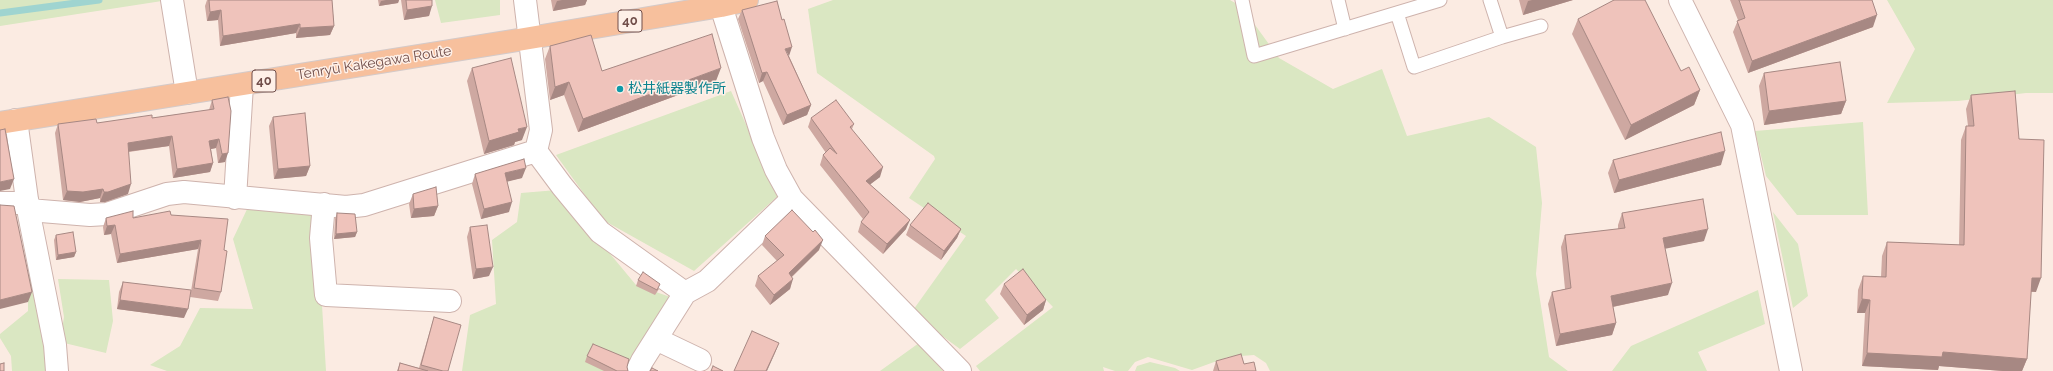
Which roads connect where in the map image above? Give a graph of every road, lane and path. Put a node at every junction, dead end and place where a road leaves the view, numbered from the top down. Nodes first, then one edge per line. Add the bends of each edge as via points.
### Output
1 (525, 0) edge
2 (747, 0) edge
3 (1242, 0) edge
4 (1338, 0) edge
5 (1440, 0) edge
6 (1490, 0) edge
7 (1680, 0) edge
8 (172, 2) edge
9 (721, 6) junction
10 (1397, 13) junction
11 (1541, 26) dead end
12 (1345, 29) junction
13 (1502, 37) junction
14 (529, 38) junction
15 (242, 84) junction
16 (188, 93) junction
17 (8, 121) edge
18 (536, 151) junction
19 (235, 198) junction
20 (792, 199) junction
21 (0, 203) edge
22 (324, 204) junction
23 (28, 206) junction
24 (685, 293) junction
25 (450, 301) dead end
26 (656, 338) junction
27 (700, 360) dead end
28 (57, 371) edge
29 (638, 371) edge
30 (960, 371) edge
31 (1791, 371) edge

1 - 14 street
2 - 9 main road, Tenryū Kakegawa Route / 40
3 - 12 lane via 1254,56
4 - 12 lane
5 - 10 lane
6 - 13 lane
7 - 31 street via 1742,125
8 - 16 street
9 - 14 main road, Tenryū Kakegawa Route / 40
9 - 20 street via 763,138
10 - 12 lane
10 - 13 lane via 1414,67
11 - 13 lane
14 - 15 main road, Tenryū Kakegawa Route / 40
14 - 18 street via 541,130
15 - 16 main road, Tenryū Kakegawa Route / 40
15 - 19 street
16 - 17 main road, Tenryū Kakegawa Route / 40
17 - 23 street
18 - 22 street via 364,205 346,207
18 - 24 street via 600,232
19 - 22 street
19 - 23 street via 184,192 167,194 107,214 90,215
20 - 24 street via 707,281
20 - 30 street
21 - 23 street
22 - 25 street via 321,238 326,295
23 - 28 street via 55,345
24 - 26 street
26 - 27 street
26 - 29 street

